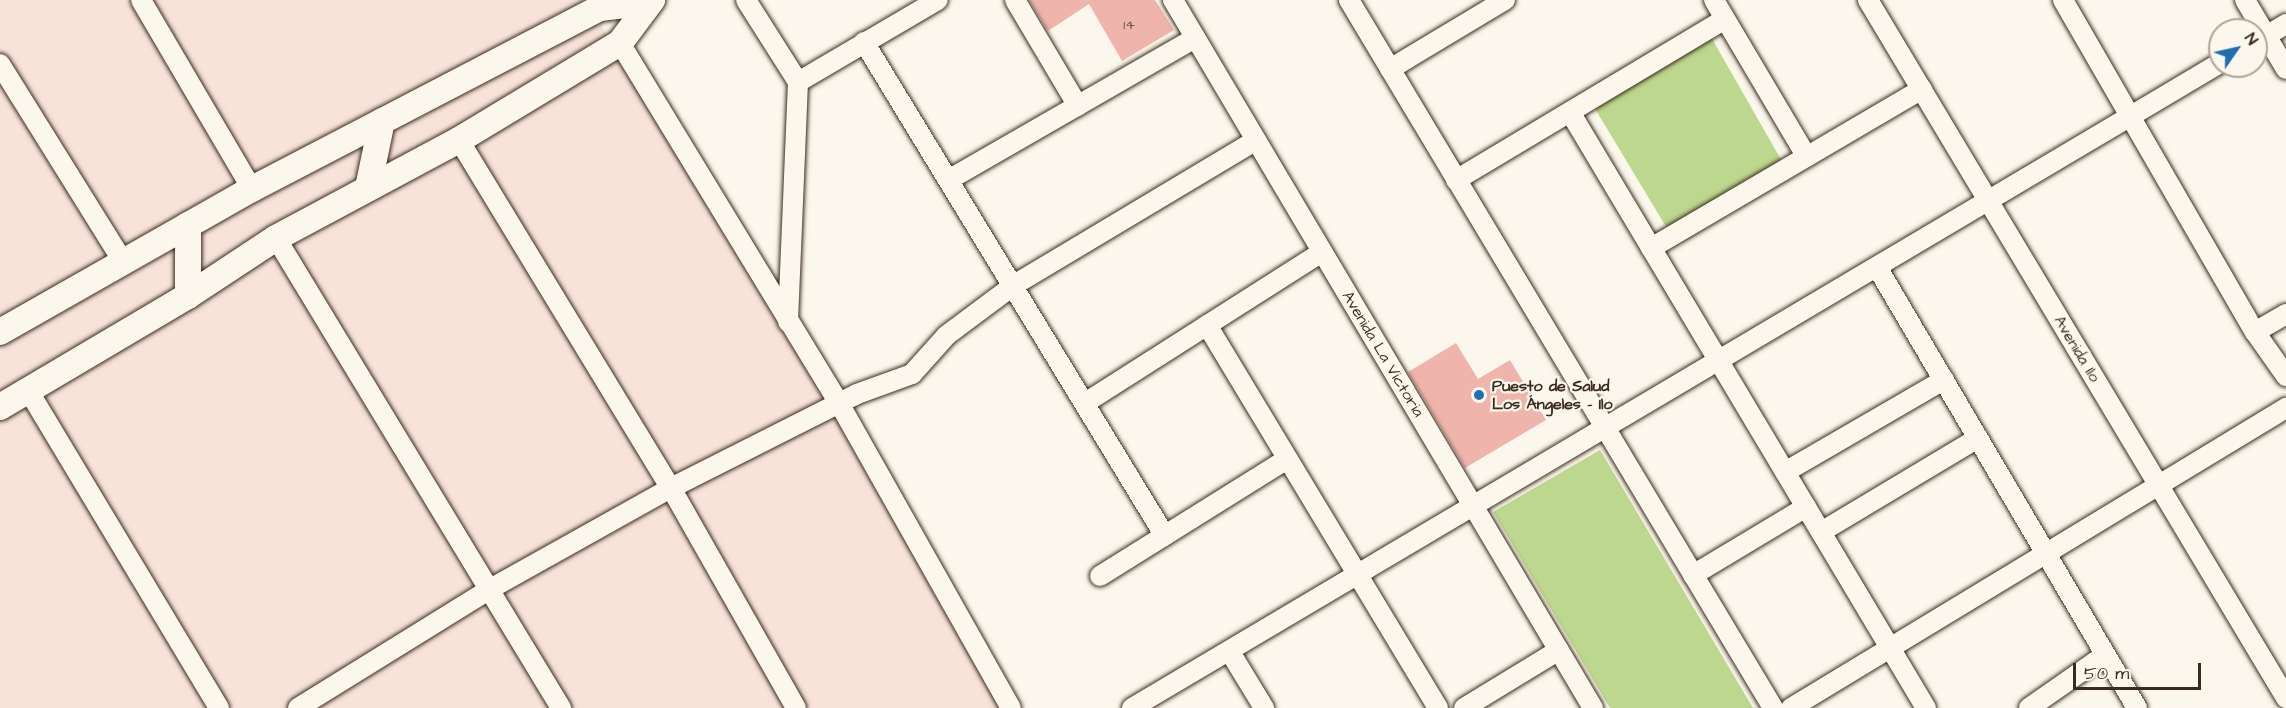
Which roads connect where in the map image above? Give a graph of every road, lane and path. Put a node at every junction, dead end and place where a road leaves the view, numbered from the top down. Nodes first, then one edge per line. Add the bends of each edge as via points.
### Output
1 (141, 0) edge
2 (651, 0) edge
3 (746, 0) edge
4 (938, 0) edge
5 (1015, 0) edge
6 (1173, 0) edge
7 (1349, 0) edge
8 (1505, 0) edge
9 (1714, 0) edge
10 (1868, 0) edge
11 (2063, 0) edge
12 (2245, 0) edge
13 (2252, 18) edge
14 (1725, 19) junction
15 (2286, 24) edge
16 (2268, 35) edge
17 (1195, 38) junction
18 (864, 42) junction
19 (620, 43) junction
20 (2268, 47) edge
21 (0, 64) edge
22 (1390, 69) junction
23 (2286, 69) edge
24 (2208, 70) edge
25 (798, 82) junction
26 (1922, 89) junction
27 (1078, 106) junction
28 (1570, 112) junction
29 (2132, 116) junction
30 (382, 121) junction
31 (459, 140) junction
32 (1256, 140) junction
33 (1808, 157) junction
34 (950, 178) junction
35 (1456, 180) junction
36 (368, 188) junction
37 (252, 189) junction
38 (1988, 201) junction
39 (188, 225) junction
40 (276, 238) junction
41 (1651, 248) junction
42 (1322, 252) junction
43 (124, 263) junction
44 (1877, 267) junction
45 (1014, 285) junction
46 (188, 296) junction
47 (2286, 314) edge
48 (788, 321) junction
49 (1207, 325) junction
50 (0, 332) edge
51 (2255, 332) junction
52 (1719, 361) junction
53 (2286, 376) edge
54 (1944, 380) junction
55 (28, 390) junction
56 (839, 403) junction
57 (1085, 403) junction
58 (0, 406) edge
59 (2286, 408) edge
60 (1605, 429) junction
61 (1978, 438) junction
62 (1287, 459) junction
63 (1785, 472) junction
64 (2158, 485) junction
65 (671, 488) junction
66 (1474, 507) junction
67 (1806, 507) junction
68 (1821, 532) junction
69 (1165, 536) junction
70 (2047, 553) junction
71 (1693, 575) junction
72 (1100, 576) dead end
73 (1358, 576) junction
74 (490, 589) junction
75 (1890, 648) junction
76 (1559, 650) junction
77 (1230, 651) junction
78 (2105, 655) junction
79 (2286, 698) edge
80 (219, 708) edge
81 (298, 708) edge
82 (561, 708) edge
83 (796, 708) edge
84 (1011, 708) edge
85 (1132, 708) edge
86 (1264, 708) edge
87 (1438, 708) edge
88 (1464, 708) edge
89 (1593, 708) edge
90 (1773, 708) edge
91 (1791, 708) edge
92 (1926, 708) edge
93 (2029, 708) edge
94 (2137, 708) edge

1 - 37 street
2 - 19 street
2 - 30 street via 600,8
3 - 25 street
4 - 18 street
5 - 27 street
6 - 17 street, Avenida La Victoria
7 - 22 street
8 - 22 street
9 - 14 street
10 - 26 street, Avenida Ilo
11 - 29 street
12 - 13 street
14 - 28 street
14 - 33 street
15 - 16 street
17 - 27 street
17 - 32 street, Avenida La Victoria
18 - 25 street
18 - 34 street
19 - 31 street
19 - 48 street
20 - 23 street
21 - 43 street
22 - 35 street
24 - 29 street
25 - 48 street
26 - 33 street
26 - 38 street, Avenida Ilo
27 - 34 street
28 - 35 street
28 - 41 street
29 - 38 street
29 - 51 street
30 - 36 street
30 - 37 street
31 - 36 street
31 - 65 street
32 - 42 street, Avenida La Victoria
32 - 45 street
33 - 41 street
34 - 45 street
35 - 60 street
36 - 40 street
37 - 39 street
38 - 44 street
38 - 64 street, Avenida Ilo
39 - 43 street
39 - 46 street
40 - 46 street
40 - 74 street
41 - 52 street
42 - 49 street
42 - 66 street, Avenida La Victoria
43 - 50 street
44 - 52 street
44 - 54 street
45 - 56 street via 947,335 912,374
45 - 57 street
46 - 55 street
47 - 51 street
48 - 56 street
49 - 57 street
49 - 62 street
51 - 53 street
52 - 60 street
52 - 63 street
54 - 61 street
54 - 63 street
55 - 58 street
55 - 80 street
56 - 65 street
56 - 84 street
57 - 69 street
59 - 64 street
60 - 66 street
60 - 71 street
61 - 68 street
61 - 70 street
62 - 69 street
62 - 73 street
63 - 67 street
64 - 70 street
64 - 79 street, Avenida Ilo
65 - 74 street
65 - 83 street
66 - 73 street
66 - 76 street, Avenida La Victoria
67 - 68 street
67 - 71 street
68 - 75 street
69 - 72 street
70 - 75 street
70 - 78 street
71 - 90 street
73 - 77 street
73 - 87 street
74 - 81 street
74 - 82 street
75 - 91 street
75 - 92 street
76 - 88 street
76 - 89 street, Avenida La Victoria
77 - 85 street
77 - 86 street
78 - 93 street
78 - 94 street

